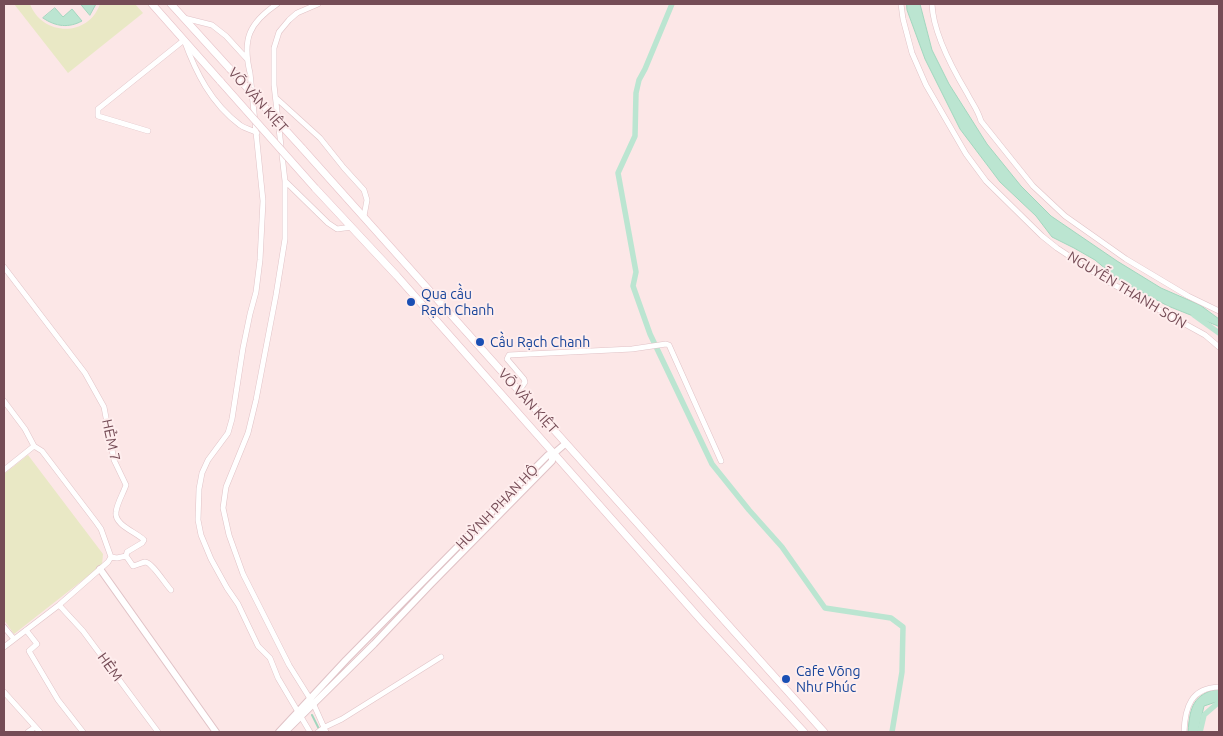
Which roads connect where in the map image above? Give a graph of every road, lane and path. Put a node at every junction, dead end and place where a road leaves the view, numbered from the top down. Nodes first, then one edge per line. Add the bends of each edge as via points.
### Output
1 (152, 4) edge
2 (171, 4) edge
3 (277, 4) edge
4 (318, 4) edge
5 (901, 4) edge
6 (932, 4) edge
7 (184, 18) junction
8 (184, 40) junction
9 (247, 59) junction
10 (276, 97) junction
11 (148, 131) dead end
12 (257, 133) junction
13 (286, 181) junction
14 (364, 216) junction
15 (352, 227) junction
16 (4, 267) edge
17 (1219, 310) edge
18 (1219, 347) edge
19 (519, 391) junction
20 (4, 401) edge
21 (566, 444) junction
22 (34, 446) junction
23 (554, 454) junction
24 (721, 461) dead end
25 (4, 470) edge
26 (111, 556) junction
27 (126, 556) junction
28 (100, 569) junction
29 (171, 590) dead end
30 (59, 604) junction
31 (4, 627) edge
32 (26, 630) junction
33 (14, 639) junction
34 (4, 647) edge
35 (441, 657) dead end
36 (1219, 687) edge
37 (4, 692) edge
38 (310, 698) junction
39 (314, 706) junction
40 (300, 713) junction
41 (35, 727) junction
42 (323, 730) edge
43 (28, 732) edge
44 (40, 732) edge
45 (83, 732) edge
46 (158, 732) edge
47 (216, 732) edge
48 (279, 732) edge
49 (286, 732) edge
50 (310, 732) edge
51 (804, 732) edge
52 (824, 732) edge
53 (1184, 732) edge

1 - 8 main road, VÕ VĂN KIỆT
2 - 7 main road, VÕ VĂN KIỆT
3 - 9 street via 256,20 250,31
4 - 10 street via 297,13 279,32 273,54
5 - 18 street, NGUYỄN THANH SƠN via 912,53 926,85 966,154 986,181 1057,248 1107,281 1206,335
6 - 17 street via 932,17 950,62 981,121 1032,186 1065,216 1126,259 1188,296
7 - 9 street via 212,25
7 - 14 main road, VÕ VĂN KIỆT, bridge
8 - 11 street via 98,109 98,116
8 - 12 street via 194,67 212,98 242,128
8 - 15 main road, VÕ VĂN KIỆT, bridge
9 - 12 street
10 - 13 street
10 - 14 street via 320,138 364,190 367,200
12 - 40 street via 264,219 256,292 232,419 228,432 202,473 198,520 211,559 258,646 270,658 278,678
13 - 15 street via 328,223 337,229
13 - 38 street via 285,239 271,323 250,426 228,480 223,508 243,574 289,665
14 - 19 main road, VÕ VĂN KIỆT
15 - 23 main road, VÕ VĂN KIỆT
16 - 27 street, HẺM 7 via 85,373 104,407 114,460 126,485 116,517 144,540
19 - 21 main road, VÕ VĂN KIỆT
19 - 24 street via 525,382 507,360 509,355 669,346
20 - 22 street
21 - 23 street
21 - 52 main road, VÕ VĂN KIỆT
22 - 25 street
22 - 26 street via 101,529
23 - 38 street, HUỲNH PHAN HỘ via 548,455 530,472
23 - 39 street, HUỲNH PHAN HỘ via 552,461
23 - 51 main road, VÕ VĂN KIỆT
26 - 27 street
26 - 28 street
27 - 29 street via 133,566 145,562 150,564
28 - 30 street
28 - 47 street
30 - 32 street
30 - 46 street, HẺM
31 - 33 street
32 - 33 street
32 - 45 street via 37,644 29,651 58,700
33 - 34 street
35 - 42 street
36 - 53 street via 1204,690 1193,698 1187,708
37 - 41 street
38 - 39 street
38 - 40 street, HUỲNH PHAN HỘ
39 - 40 street, HUỲNH PHAN HỘ
39 - 42 street
40 - 48 street, HUỲNH PHAN HỘ
40 - 49 street, HUỲNH PHAN HỘ
40 - 50 street
41 - 43 street
41 - 44 street

